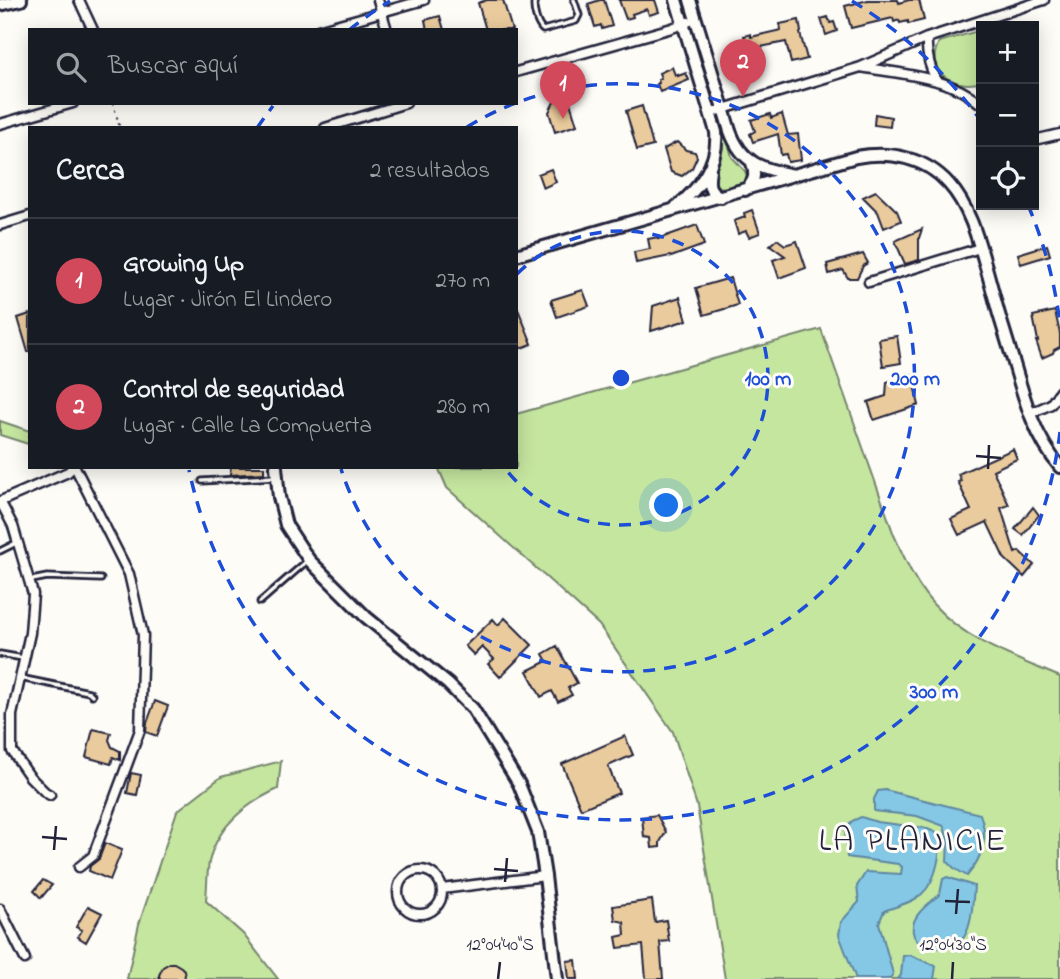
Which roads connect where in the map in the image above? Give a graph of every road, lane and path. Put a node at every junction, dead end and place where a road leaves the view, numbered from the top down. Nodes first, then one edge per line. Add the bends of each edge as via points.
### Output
1 (21, 0) edge
2 (79, 0) edge
3 (378, 0) edge
4 (535, 0) edge
5 (574, 0) edge
6 (676, 0) edge
7 (690, 0) edge
8 (1044, 0) edge
9 (418, 1) edge
10 (0, 5) edge
11 (382, 12) junction
12 (696, 19) junction
13 (684, 23) junction
14 (92, 28) edge
15 (324, 28) edge
16 (386, 28) edge
17 (927, 38) junction
18 (861, 67) junction
19 (518, 71) edge
20 (937, 81) junction
21 (976, 101) edge
22 (66, 105) edge
23 (114, 105) edge
24 (400, 105) edge
25 (723, 110) junction
26 (710, 113) junction
27 (0, 124) edge
28 (119, 126) edge
29 (332, 126) edge
30 (1060, 134) edge
31 (1039, 139) edge
32 (752, 163) junction
33 (711, 167) junction
34 (797, 175) junction
35 (745, 190) junction
36 (721, 197) junction
37 (671, 211) junction
38 (28, 217) edge
39 (0, 225) edge
40 (980, 248) junction
41 (518, 254) edge
42 (869, 282) dead end
43 (1060, 391) edge
44 (1029, 414) junction
45 (1060, 467) edge
46 (72, 469) edge
47 (75, 469) edge
48 (277, 472) edge
49 (202, 481) dead end
50 (0, 501) edge
51 (18, 542) junction
52 (0, 551) edge
53 (309, 560) junction
54 (101, 579) dead end
55 (30, 581) junction
56 (260, 602) dead end
57 (0, 654) edge
58 (25, 659) junction
59 (20, 678) junction
60 (92, 695) dead end
61 (50, 795) dead end
62 (79, 867) dead end
63 (545, 876) junction
64 (442, 889) junction
65 (0, 909) edge
66 (25, 959) dead end
67 (556, 979) edge

1 - 10 street
2 - 14 street
3 - 11 street
4 - 5 lane via 543,30 576,21 579,15
6 - 13 street
7 - 12 street
8 - 17 street
9 - 11 street
11 - 15 street
11 - 16 street
12 - 13 street
12 - 25 street
13 - 19 street
13 - 26 street
17 - 18 street
17 - 20 street via 929,67
18 - 20 street
18 - 25 street
20 - 21 street
22 - 27 street
23 - 28 path
24 - 29 street
25 - 26 street
25 - 32 street via 737,148
26 - 33 street via 717,142
30 - 31 street
32 - 34 street
32 - 35 street via 754,181
33 - 36 street via 709,186
33 - 37 street via 694,191
34 - 35 street
34 - 40 street via 871,154 915,161 941,176 961,200
35 - 36 street
36 - 37 street
37 - 41 street
38 - 39 street
40 - 42 street
40 - 44 street
43 - 44 street via 1051,404
44 - 45 street
46 - 50 street
47 - 62 street via 129,574 143,635 140,730 93,856
48 - 49 lane
48 - 53 street via 286,525
50 - 51 street
51 - 52 lane
51 - 55 street
53 - 56 lane
53 - 63 street via 366,617 474,709 519,784 538,832
54 - 55 lane
55 - 58 street via 33,594
57 - 58 lane
58 - 59 street
59 - 60 lane
59 - 61 street via 12,715 12,751
63 - 64 street
63 - 67 street
64 - 64 street via 430,872 416,870 404,877 398,897 412,913 427,913 439,904
65 - 66 street

